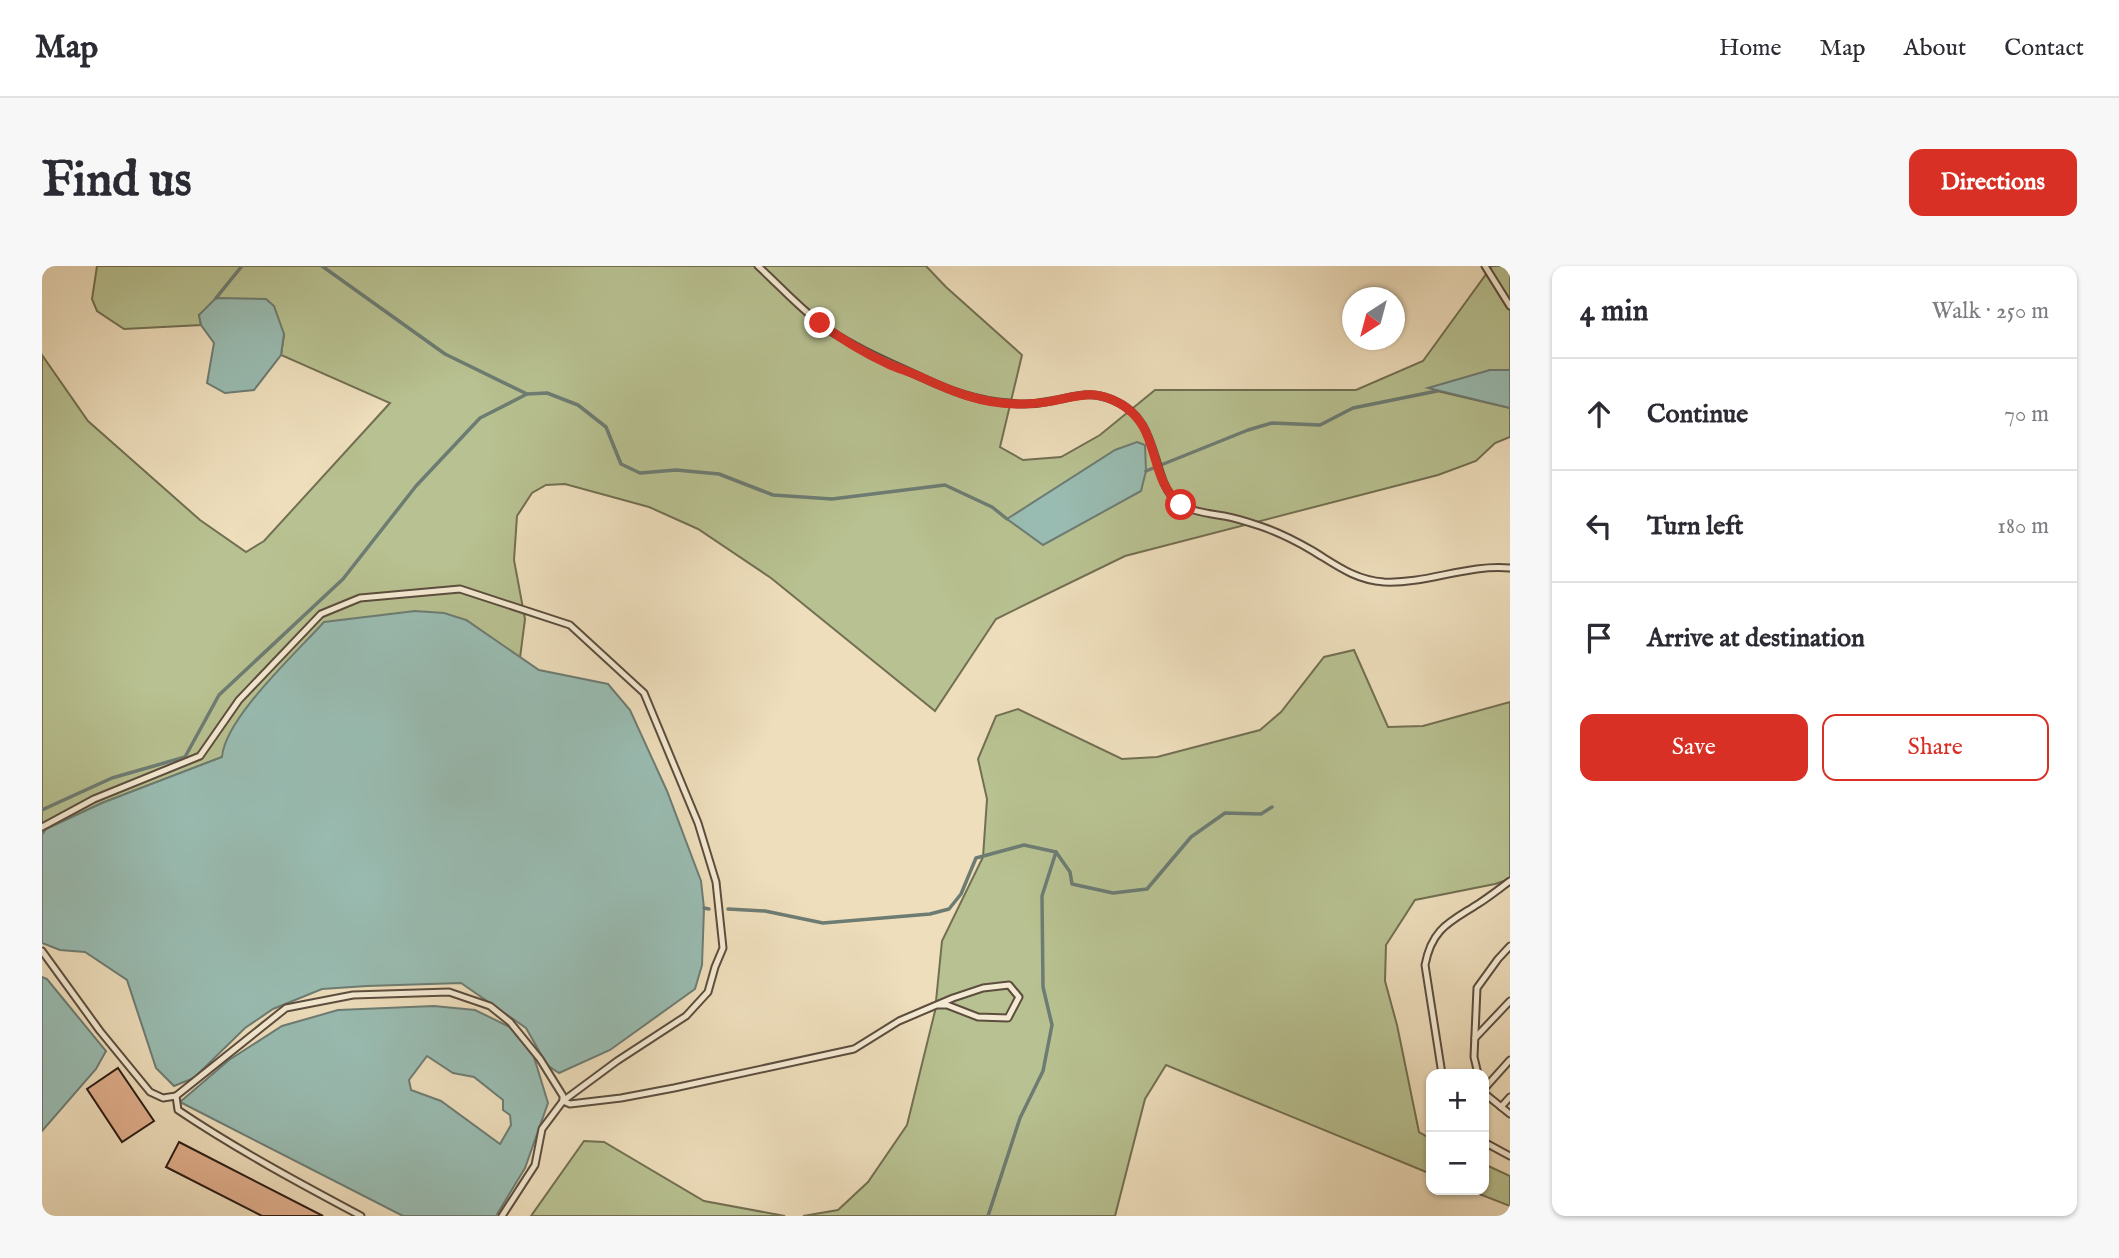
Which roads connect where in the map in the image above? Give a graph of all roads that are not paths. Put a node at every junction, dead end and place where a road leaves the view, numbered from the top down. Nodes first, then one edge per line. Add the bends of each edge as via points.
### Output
1 (758, 266) edge
2 (1485, 266) edge
3 (1510, 306) edge
4 (1510, 568) edge
5 (42, 827) edge
6 (1510, 881) edge
7 (1510, 946) edge
8 (42, 951) edge
9 (1510, 1001) edge
10 (938, 1005) junction
11 (1475, 1038) junction
12 (1510, 1060) edge
13 (1441, 1069) edge
14 (1477, 1069) edge
15 (1489, 1085) edge
16 (176, 1096) junction
17 (1489, 1096) edge
18 (1510, 1097) edge
19 (563, 1101) junction
20 (1501, 1107) junction
21 (1510, 1114) edge
22 (1489, 1145) edge
23 (1510, 1156) edge
24 (361, 1216) edge
25 (502, 1216) edge

1 - 4 lane via 839,336 960,394 1013,404 1094,395 1123,405 1145,426 1164,484 1179,503 1273,531 1345,572 1399,582 1475,568
2 - 3 lane
5 - 19 lane via 94,799 201,756 239,700 321,614 360,598 460,589 570,625 644,693 698,823 716,882 723,948 708,992 686,1016
6 - 13 lane via 1441,928 1426,957
7 - 11 lane via 1477,988
8 - 16 lane via 150,1092 163,1098
9 - 11 lane
10 - 10 lane via 983,988 1009,985 1019,997 1008,1018 978,1017
10 - 19 lane via 899,1021 854,1049 621,1098
11 - 14 lane
12 - 15 lane
16 - 19 lane via 286,1008 353,995 449,992 490,1006 510,1022 540,1059
16 - 24 lane via 178,1110 201,1126
17 - 20 lane
18 - 20 lane
19 - 25 lane via 542,1129 535,1165
20 - 21 lane
22 - 23 lane

